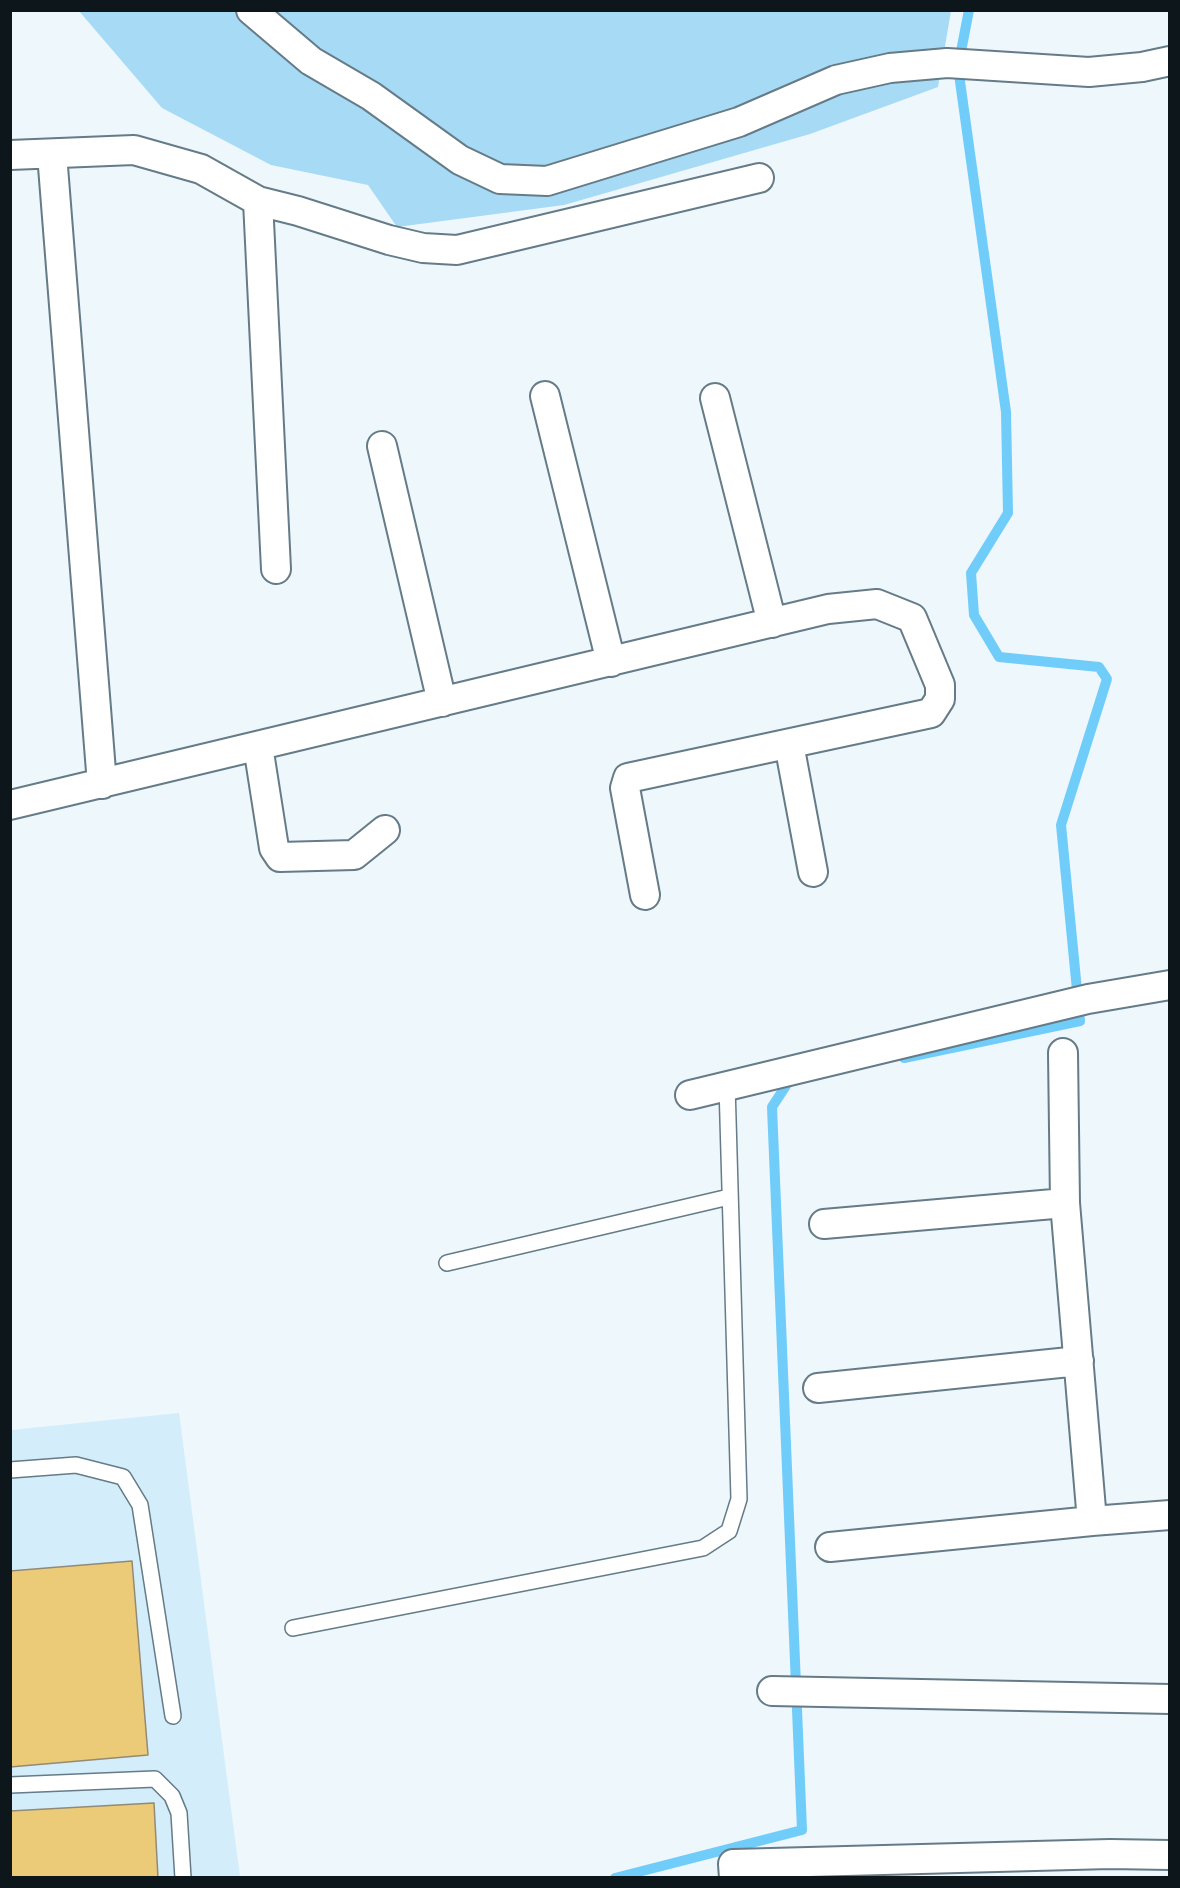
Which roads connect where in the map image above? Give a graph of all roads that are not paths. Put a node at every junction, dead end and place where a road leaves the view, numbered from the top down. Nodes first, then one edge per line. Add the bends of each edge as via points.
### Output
1 (250, 10) edge
2 (1170, 62) edge
3 (52, 154) junction
4 (10, 155) edge
5 (759, 178) dead end
6 (258, 201) junction
7 (545, 396) dead end
8 (716, 398) dead end
9 (382, 446) dead end
10 (276, 569) dead end
11 (772, 623) junction
12 (610, 662) junction
13 (442, 702) junction
14 (789, 744) junction
15 (258, 746) junction
16 (102, 784) junction
17 (10, 805) edge
18 (385, 830) dead end
19 (813, 872) dead end
20 (645, 895) dead end
21 (1170, 985) edge
22 (1063, 1053) dead end
23 (727, 1085) junction
24 (690, 1095) dead end
25 (729, 1197) junction
26 (1065, 1203) junction
27 (824, 1224) dead end
28 (447, 1263) dead end
29 (1078, 1361) junction
30 (818, 1388) dead end
31 (10, 1470) edge
32 (1170, 1515) edge
33 (1092, 1521) junction
34 (830, 1546) dead end
35 (293, 1628) dead end
36 (772, 1691) dead end
37 (1170, 1699) edge
38 (173, 1716) dead end
39 (10, 1785) edge
40 (1170, 1855) edge
41 (183, 1878) edge
42 (734, 1878) edge

1 - 2 street via 311,61 371,96 460,160 500,179 547,181 739,123 836,80 890,68 947,63 1089,72
3 - 4 street
3 - 6 street via 134,150 201,169
3 - 16 street
5 - 6 street via 457,250 389,240
6 - 10 street
7 - 12 street
8 - 11 street
9 - 13 street
11 - 12 street
11 - 14 street via 828,609 877,604 912,618 940,685 939,699 931,713
12 - 13 street
13 - 15 street
14 - 19 street
14 - 20 street via 628,778 625,788
15 - 16 street
15 - 18 street via 274,848 280,857 354,855
16 - 17 street
21 - 23 street via 1088,999
22 - 26 street
23 - 24 street
23 - 25 lane
25 - 28 lane
25 - 35 lane via 739,1499 729,1531 703,1548
26 - 27 street
26 - 29 street
29 - 30 street
29 - 33 street
31 - 38 lane via 76,1465 123,1477 140,1505
32 - 33 street
33 - 34 street
36 - 37 street
39 - 41 lane via 155,1779 172,1796 179,1813
40 - 42 street via 733,1864

